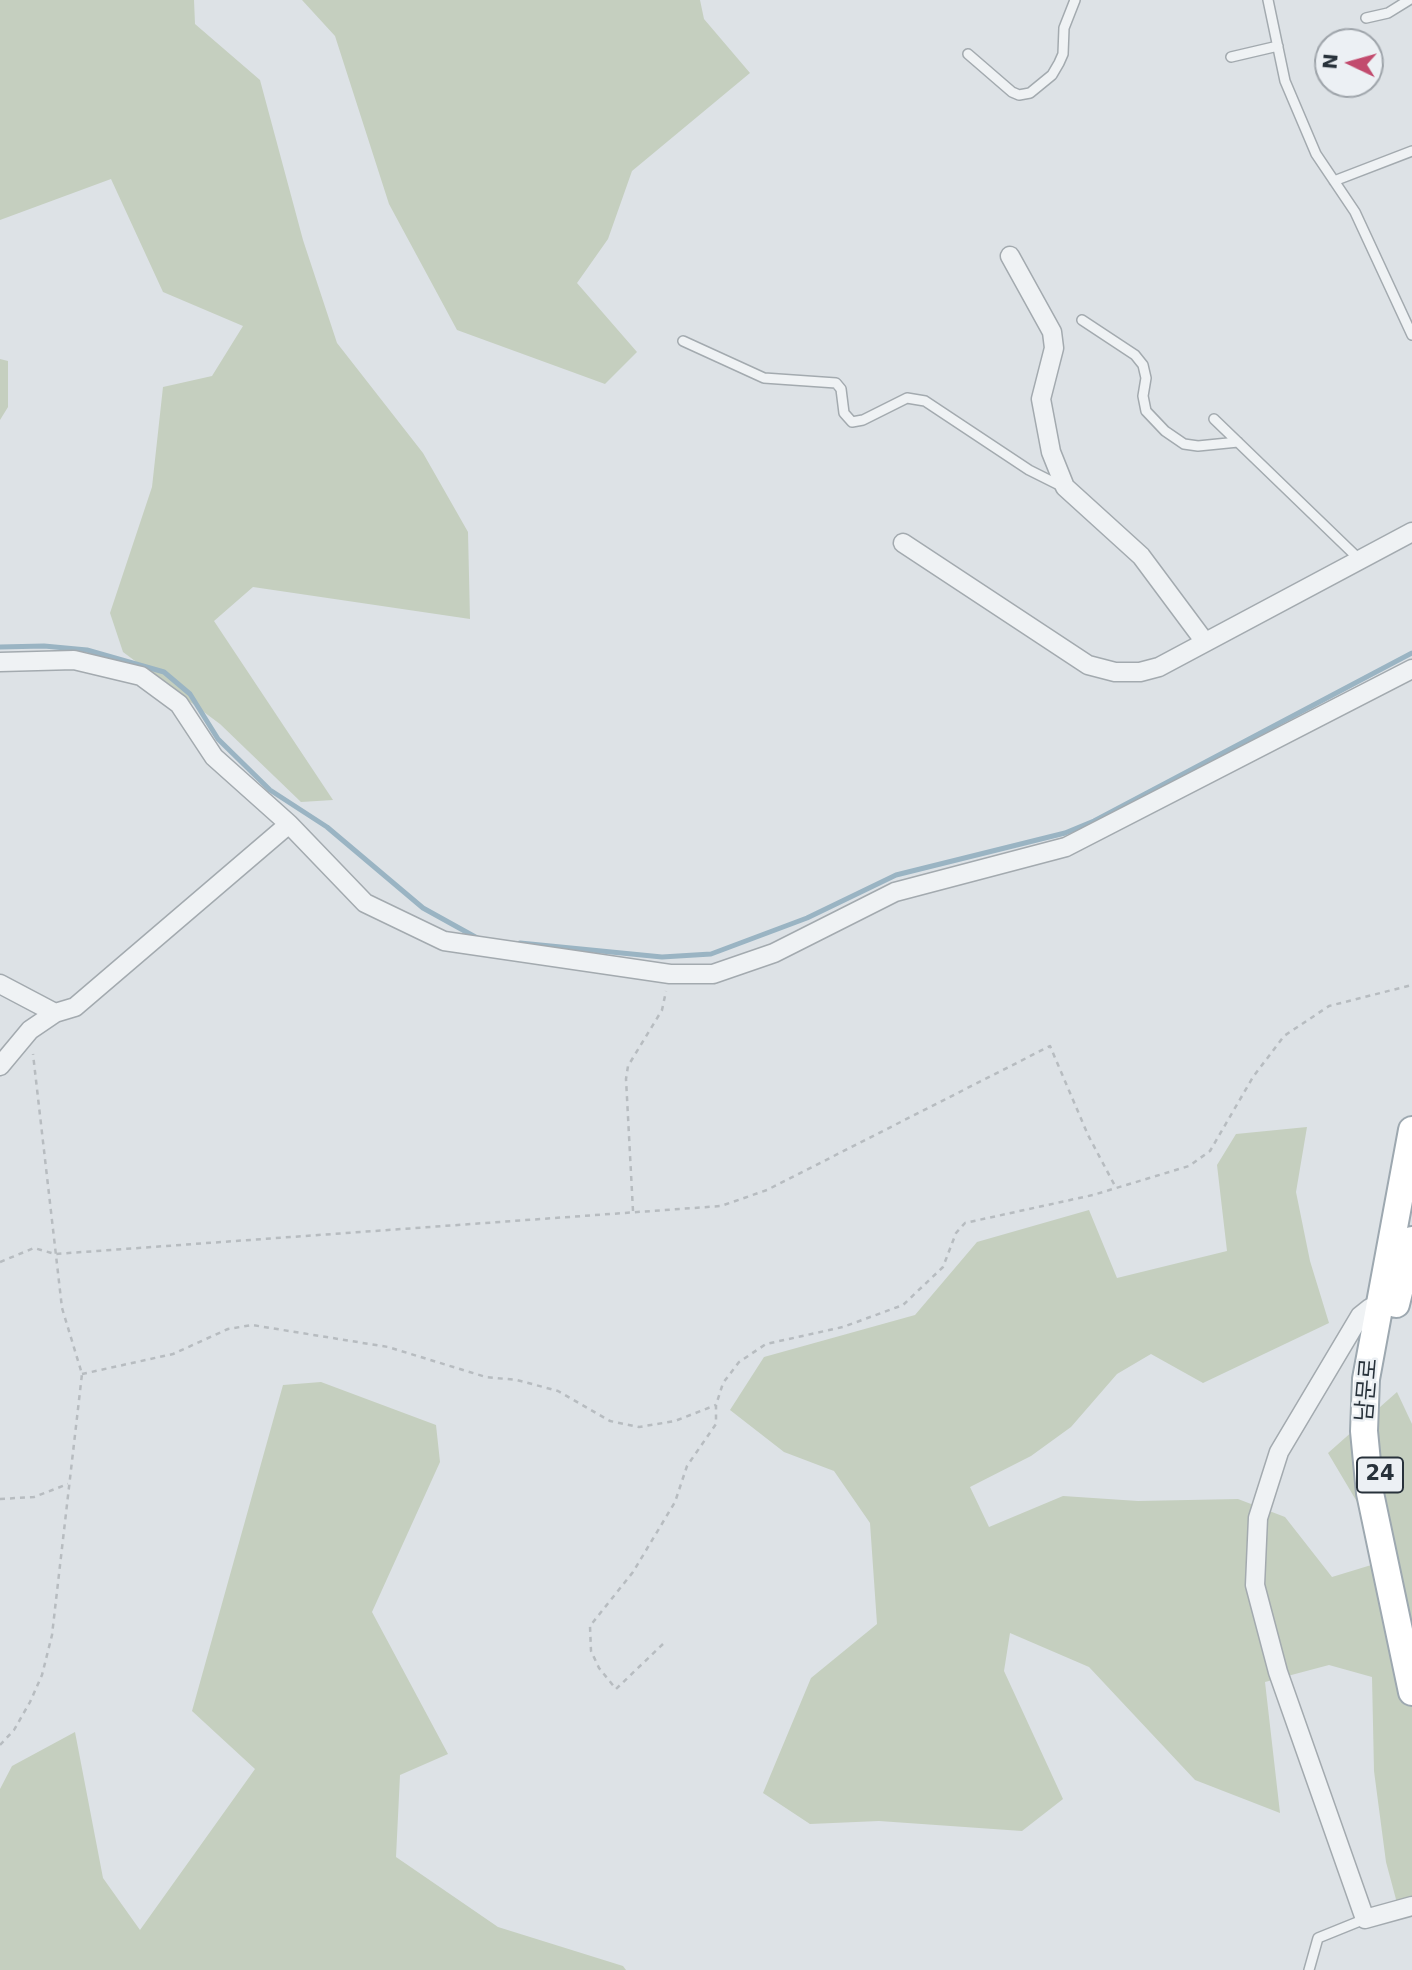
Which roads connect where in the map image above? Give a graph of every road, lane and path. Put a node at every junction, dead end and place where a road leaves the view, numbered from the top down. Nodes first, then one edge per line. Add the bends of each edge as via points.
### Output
1 (1075, 0) edge
2 (1268, 0) edge
3 (1409, 0) edge
4 (1366, 18) dead end
5 (1278, 46) junction
6 (968, 54) dead end
7 (1231, 57) dead end
8 (1412, 151) edge
9 (1334, 181) junction
10 (1010, 256) dead end
11 (1082, 320) dead end
12 (1412, 335) edge
13 (683, 341) dead end
14 (1214, 419) dead end
15 (1238, 442) junction
16 (1065, 487) junction
17 (1412, 531) edge
18 (902, 543) dead end
19 (1359, 559) junction
20 (1205, 642) junction
21 (0, 662) edge
22 (1412, 669) edge
23 (289, 824) junction
24 (670, 974) junction
25 (0, 984) edge
26 (1412, 985) edge
27 (55, 1013) junction
28 (30, 1030) junction
29 (0, 1066) edge
30 (1412, 1130) edge
31 (1115, 1186) junction
32 (633, 1212) junction
33 (1412, 1240) edge
34 (55, 1254) junction
35 (0, 1262) edge
36 (1387, 1308) junction
37 (82, 1374) junction
38 (716, 1405) junction
39 (68, 1484) junction
40 (0, 1499) edge
41 (1412, 1640) edge
42 (663, 1644) dead end
43 (1412, 1692) edge
44 (0, 1745) edge
45 (1412, 1906) edge
46 (1365, 1919) junction
47 (1309, 1970) edge

1 - 6 lane via 1064,28 1059,63 1030,93 1012,92
2 - 5 lane
3 - 4 lane via 1388,13
5 - 7 lane
5 - 9 lane via 1285,81 1316,154
8 - 9 lane
9 - 12 lane via 1354,212
10 - 16 street via 1052,332 1054,348 1041,399 1051,452
11 - 15 lane via 1143,365 1146,411 1165,431 1184,444
13 - 16 lane via 764,378 836,383 844,412 852,422 907,398 925,401 1030,470
14 - 15 lane
15 - 19 lane
16 - 20 street via 1141,556
17 - 19 street
18 - 20 street via 1088,665 1140,672
19 - 20 street
21 - 23 street via 74,660 141,676 179,704 214,757
22 - 24 street via 1066,847 895,892 774,953 713,974
23 - 24 street via 365,903 444,942
23 - 27 street via 75,1007
24 - 32 path via 662,1010 628,1066
25 - 27 street
26 - 31 path via 1329,1006 1284,1036 1253,1077 1210,1151 1189,1166
27 - 28 street
28 - 29 street
28 - 34 path
30 - 36 main road, 남문로 / 24
31 - 32 path via 1051,1046 766,1190 721,1206
31 - 38 path via 965,1223 956,1233 943,1267 903,1305 843,1327 765,1343 739,1362 723,1383
32 - 34 path
33 - 36 main road, 남문로 / 24
34 - 35 path via 34,1248
34 - 37 path via 62,1308
36 - 41 main road, 남문로 / 24 via 1377,1430 1386,1518
36 - 43 main road, 남문로 / 24 via 1364,1402 1367,1471
36 - 46 street via 1370,1308 1360,1316 1279,1452 1262,1497 1255,1546 1255,1585 1278,1672
37 - 38 path via 173,1354 228,1329 252,1325 388,1347 486,1377 517,1380 558,1391 610,1421 639,1427 675,1421
37 - 39 path
38 - 42 path via 716,1424 687,1466 675,1503 633,1572 590,1626 591,1651 616,1689
39 - 40 path via 34,1497
39 - 44 path via 59,1582 42,1675 14,1730
45 - 46 street
46 - 47 lane via 1318,1938

